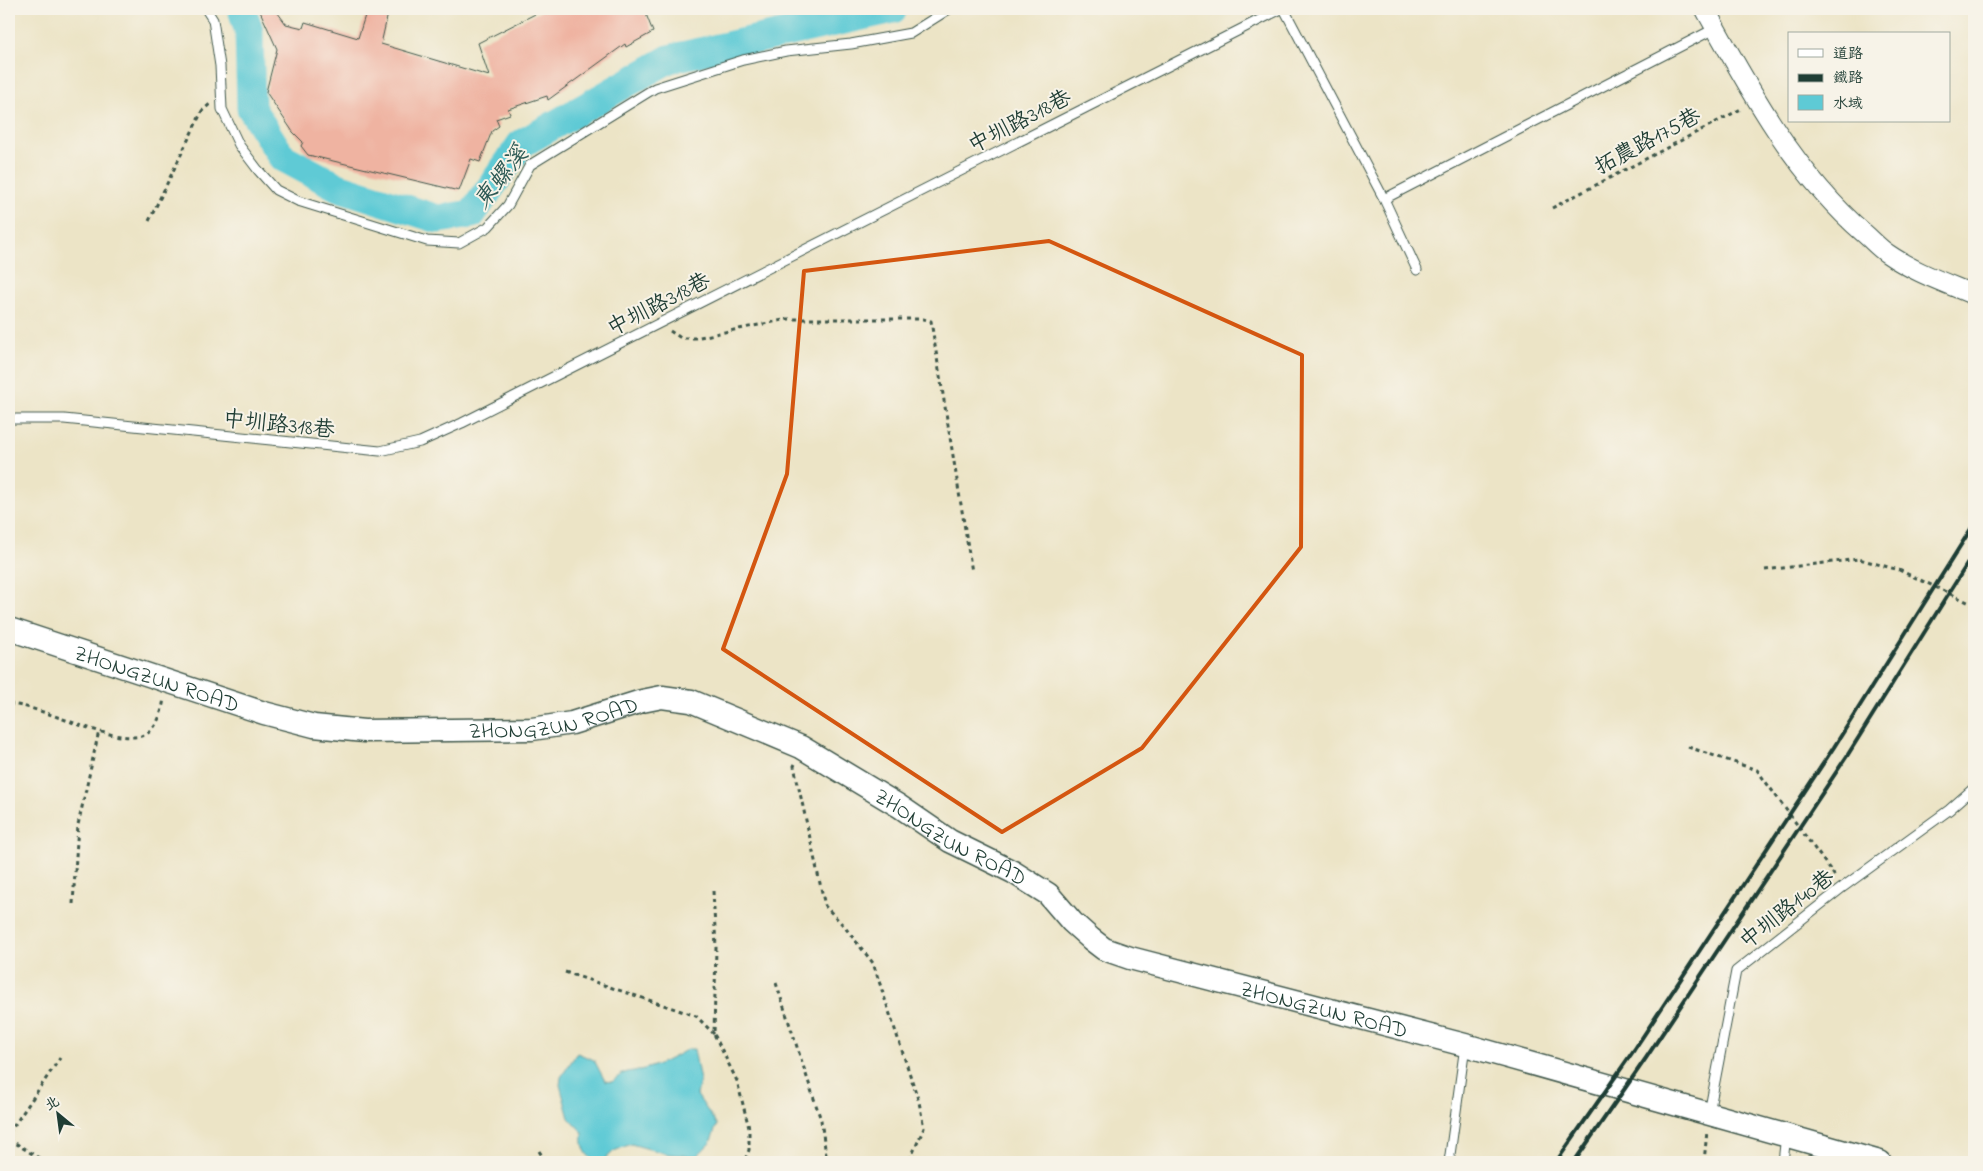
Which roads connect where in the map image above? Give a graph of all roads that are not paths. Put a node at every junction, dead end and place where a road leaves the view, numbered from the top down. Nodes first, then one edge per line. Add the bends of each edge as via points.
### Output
1 (206, 9) edge
2 (949, 9) edge
3 (1283, 9) edge
4 (1705, 9) edge
5 (1716, 28) junction
6 (1384, 199) junction
7 (1418, 270) dead end
8 (1974, 295) edge
9 (9, 419) edge
10 (9, 629) edge
11 (1974, 788) edge
12 (1465, 1045) junction
13 (1709, 1113) junction
14 (1786, 1135) junction
15 (1449, 1162) edge
16 (1783, 1162) edge
17 (1880, 1162) edge

1 - 2 lane via 213,20 222,110 239,145 276,190 298,201 428,241 459,243 488,227 508,206 530,165 655,88 743,60 911,33
3 - 6 lane
3 - 9 lane, 中圳路318巷 via 420,442 380,451 64,419
4 - 5 street
5 - 6 lane
5 - 8 street via 1757,101 1810,176 1843,215 1888,254
6 - 7 lane
10 - 12 street, ZHONGZUN ROAD via 264,713 314,726 364,731 532,729 572,723 642,700 662,697 700,704 801,747 950,841 1014,872 1048,894 1072,922 1104,949
11 - 13 lane, 中圳路140巷 via 1950,810 1843,887 1736,971
12 - 13 street, ZHONGZUN ROAD
12 - 15 lane
13 - 14 street, ZHONGZUN ROAD
14 - 16 lane
14 - 17 street, ZHONGZUN ROAD

